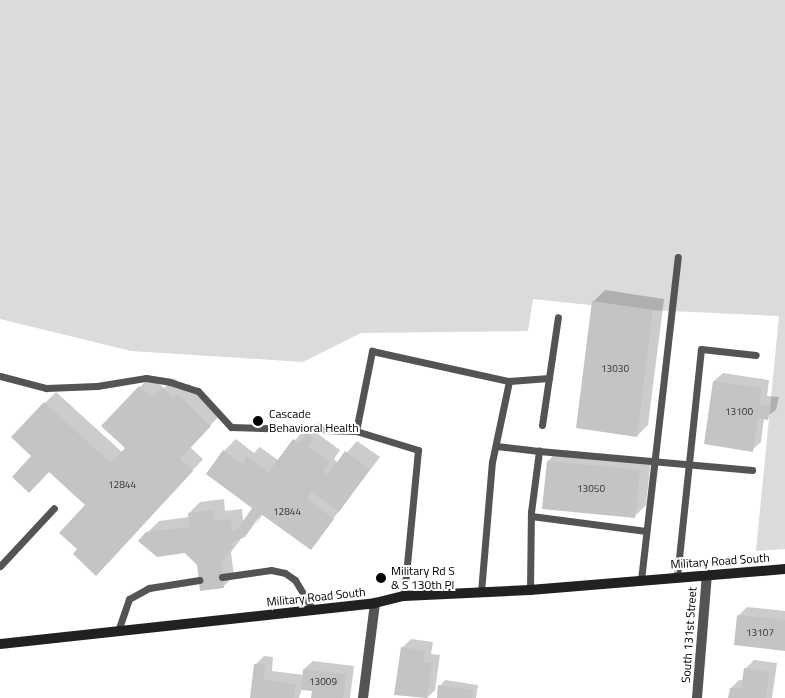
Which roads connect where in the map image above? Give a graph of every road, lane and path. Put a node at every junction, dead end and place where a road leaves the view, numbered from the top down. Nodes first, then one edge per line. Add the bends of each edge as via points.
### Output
1 (678, 257) dead end
2 (558, 317) dead end
3 (756, 355) dead end
4 (0, 376) edge
5 (549, 378) junction
6 (509, 381) junction
7 (542, 425) dead end
8 (356, 431) junction
9 (496, 446) junction
10 (539, 451) junction
11 (653, 462) junction
12 (689, 464) junction
13 (752, 470) dead end
14 (54, 508) dead end
15 (531, 516) junction
16 (646, 530) junction
17 (0, 566) edge
18 (785, 569) edge
19 (706, 574) junction
20 (222, 577) dead end
21 (677, 577) junction
22 (198, 580) dead end
23 (641, 580) junction
24 (530, 590) junction
25 (481, 592) junction
26 (404, 596) junction
27 (375, 603) junction
28 (313, 610) junction
29 (118, 631) junction
30 (0, 644) edge
31 (363, 698) edge
32 (697, 698) edge

1 - 11 lane
2 - 5 lane
3 - 12 lane via 701,349
4 - 8 lane via 46,388 97,386 146,378 198,391 230,428
5 - 6 lane
5 - 7 lane
6 - 8 lane via 372,351
6 - 9 lane
8 - 26 lane via 418,450
9 - 10 lane
9 - 25 lane
10 - 11 lane
10 - 15 lane
11 - 12 lane
11 - 16 lane
12 - 13 lane
12 - 21 lane
14 - 17 lane
15 - 16 lane
15 - 24 lane
16 - 23 lane
18 - 19 street, Military Road South
19 - 21 street, Military Road South
19 - 32 street, South 131st Street
20 - 28 lane via 271,570 285,573 295,580
21 - 23 street, Military Road South
22 - 29 lane via 149,588 129,599
23 - 24 street, Military Road South
24 - 25 street, Military Road South
25 - 26 street, Military Road South
26 - 27 street, Military Road South
27 - 28 street, Military Road South
27 - 31 street
28 - 29 street, Military Road South
29 - 30 street, Military Road South

